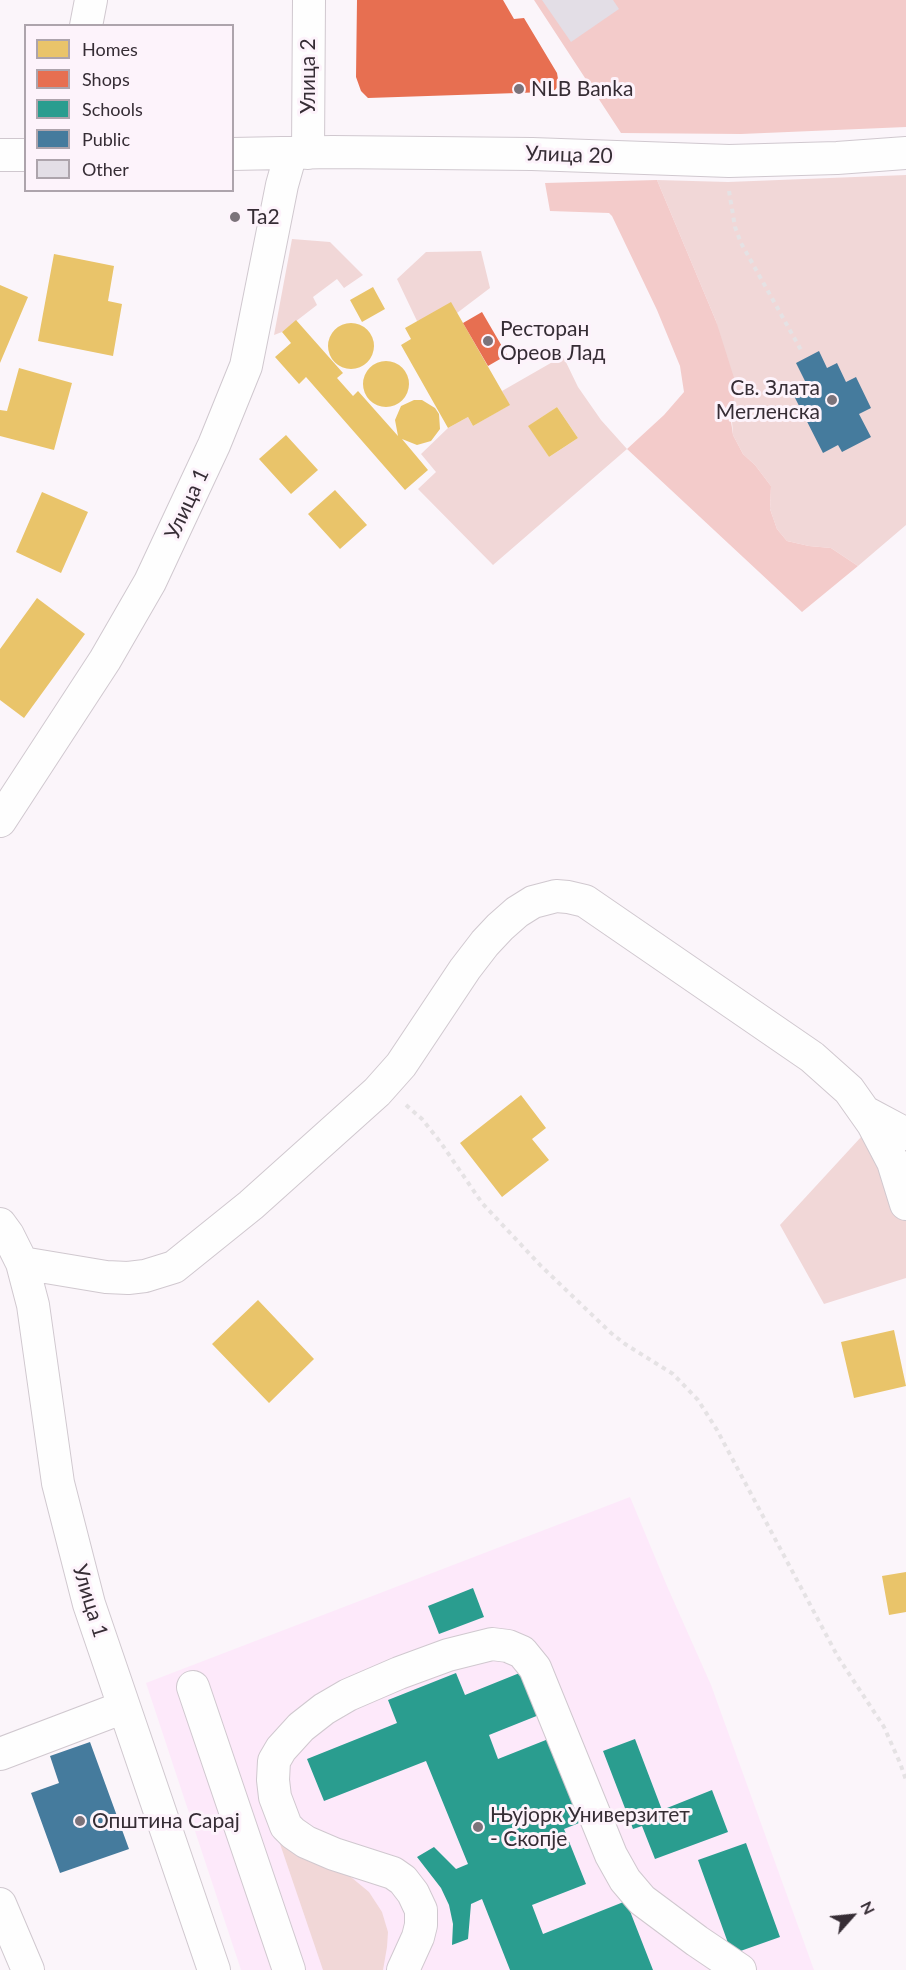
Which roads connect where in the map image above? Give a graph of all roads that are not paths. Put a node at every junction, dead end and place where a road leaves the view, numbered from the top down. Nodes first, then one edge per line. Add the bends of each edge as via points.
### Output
1 (91, 0) edge
2 (309, 0) edge
3 (86, 24) edge
4 (299, 153) junction
5 (906, 153) edge
6 (234, 154) edge
7 (0, 155) edge
8 (24, 155) edge
9 (0, 821) edge
10 (864, 1111) junction
11 (906, 1134) edge
12 (906, 1204) edge
13 (0, 1224) edge
14 (22, 1263) junction
15 (193, 1687) dead end
16 (124, 1707) junction
17 (0, 1754) edge
18 (0, 1905) edge
19 (28, 1970) edge
20 (214, 1970) edge
21 (289, 1970) edge
22 (403, 1970) edge
23 (740, 1970) edge

1 - 3 street
2 - 4 street, Улица 2
4 - 5 street, Улица 20 via 532,154 729,161
4 - 6 street, Улица 20
4 - 9 street, Улица 1 via 282,185 246,366 214,445 150,582 105,660
7 - 8 street
10 - 11 street
10 - 12 street via 893,1162
10 - 14 street via 849,1090 812,1057 585,901 556,896 533,902 493,935 383,1085 174,1267 128,1278
13 - 14 street, Улица 1
14 - 16 street, Улица 1 via 34,1314 58,1483 89,1604
15 - 21 street
16 - 17 street
16 - 20 street, Улица 1
18 - 19 street
22 - 23 street via 421,1925 421,1910 413,1893 393,1874 334,1854 293,1833 286,1826 275,1797 274,1761 301,1726 348,1695 438,1659 492,1644 522,1652 535,1668 611,1856 625,1880 642,1900

